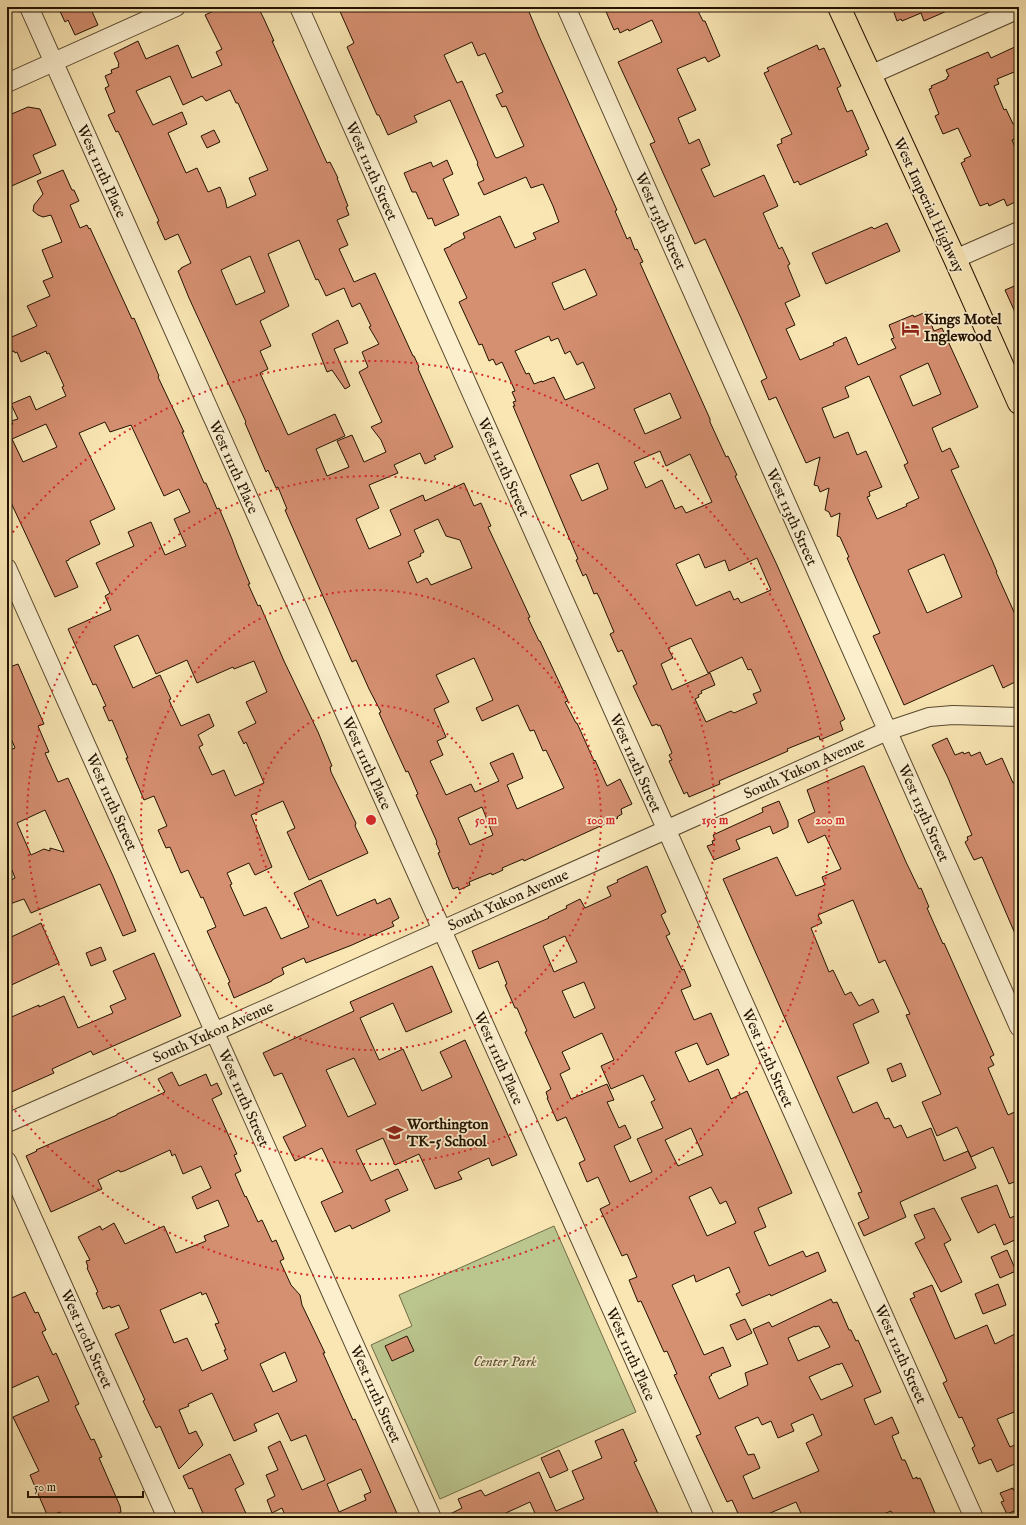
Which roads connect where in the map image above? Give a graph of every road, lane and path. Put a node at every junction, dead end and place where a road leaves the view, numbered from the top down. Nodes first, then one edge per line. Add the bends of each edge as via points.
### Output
1 (29, 7) edge
2 (176, 7) edge
3 (298, 7) edge
4 (566, 7) edge
5 (839, 7) edge
6 (1019, 9) edge
7 (54, 62) junction
8 (870, 76) junction
9 (7, 83) edge
10 (1019, 231) edge
11 (955, 259) junction
12 (1019, 404) edge
13 (7, 568) edge
14 (1019, 717) edge
15 (887, 731) junction
16 (666, 829) junction
17 (441, 930) junction
18 (1019, 1027) edge
19 (214, 1032) junction
20 (7, 1123) edge
21 (7, 1161) edge
22 (167, 1518) edge
23 (432, 1518) edge
24 (705, 1518) edge
25 (974, 1518) edge

1 - 7 street, West 111th Place
2 - 7 street
3 - 16 street, West 112th Street
4 - 15 street, West 113th Street
5 - 8 main road, West Imperial Highway
6 - 8 street
7 - 9 street
7 - 17 street, West 111th Place
8 - 11 main road, West Imperial Highway
10 - 11 street
11 - 12 main road, West Imperial Highway
13 - 19 street, West 111th Street
14 - 15 street, South Yukon Avenue via 929,717
15 - 16 street, South Yukon Avenue
15 - 18 street, West 113th Street
16 - 17 street, South Yukon Avenue
16 - 25 street, West 112th Street
17 - 19 street, South Yukon Avenue
17 - 24 street, West 111th Place
19 - 20 street, South Yukon Avenue
19 - 23 street, West 111th Street
21 - 22 street, West 110th Street

